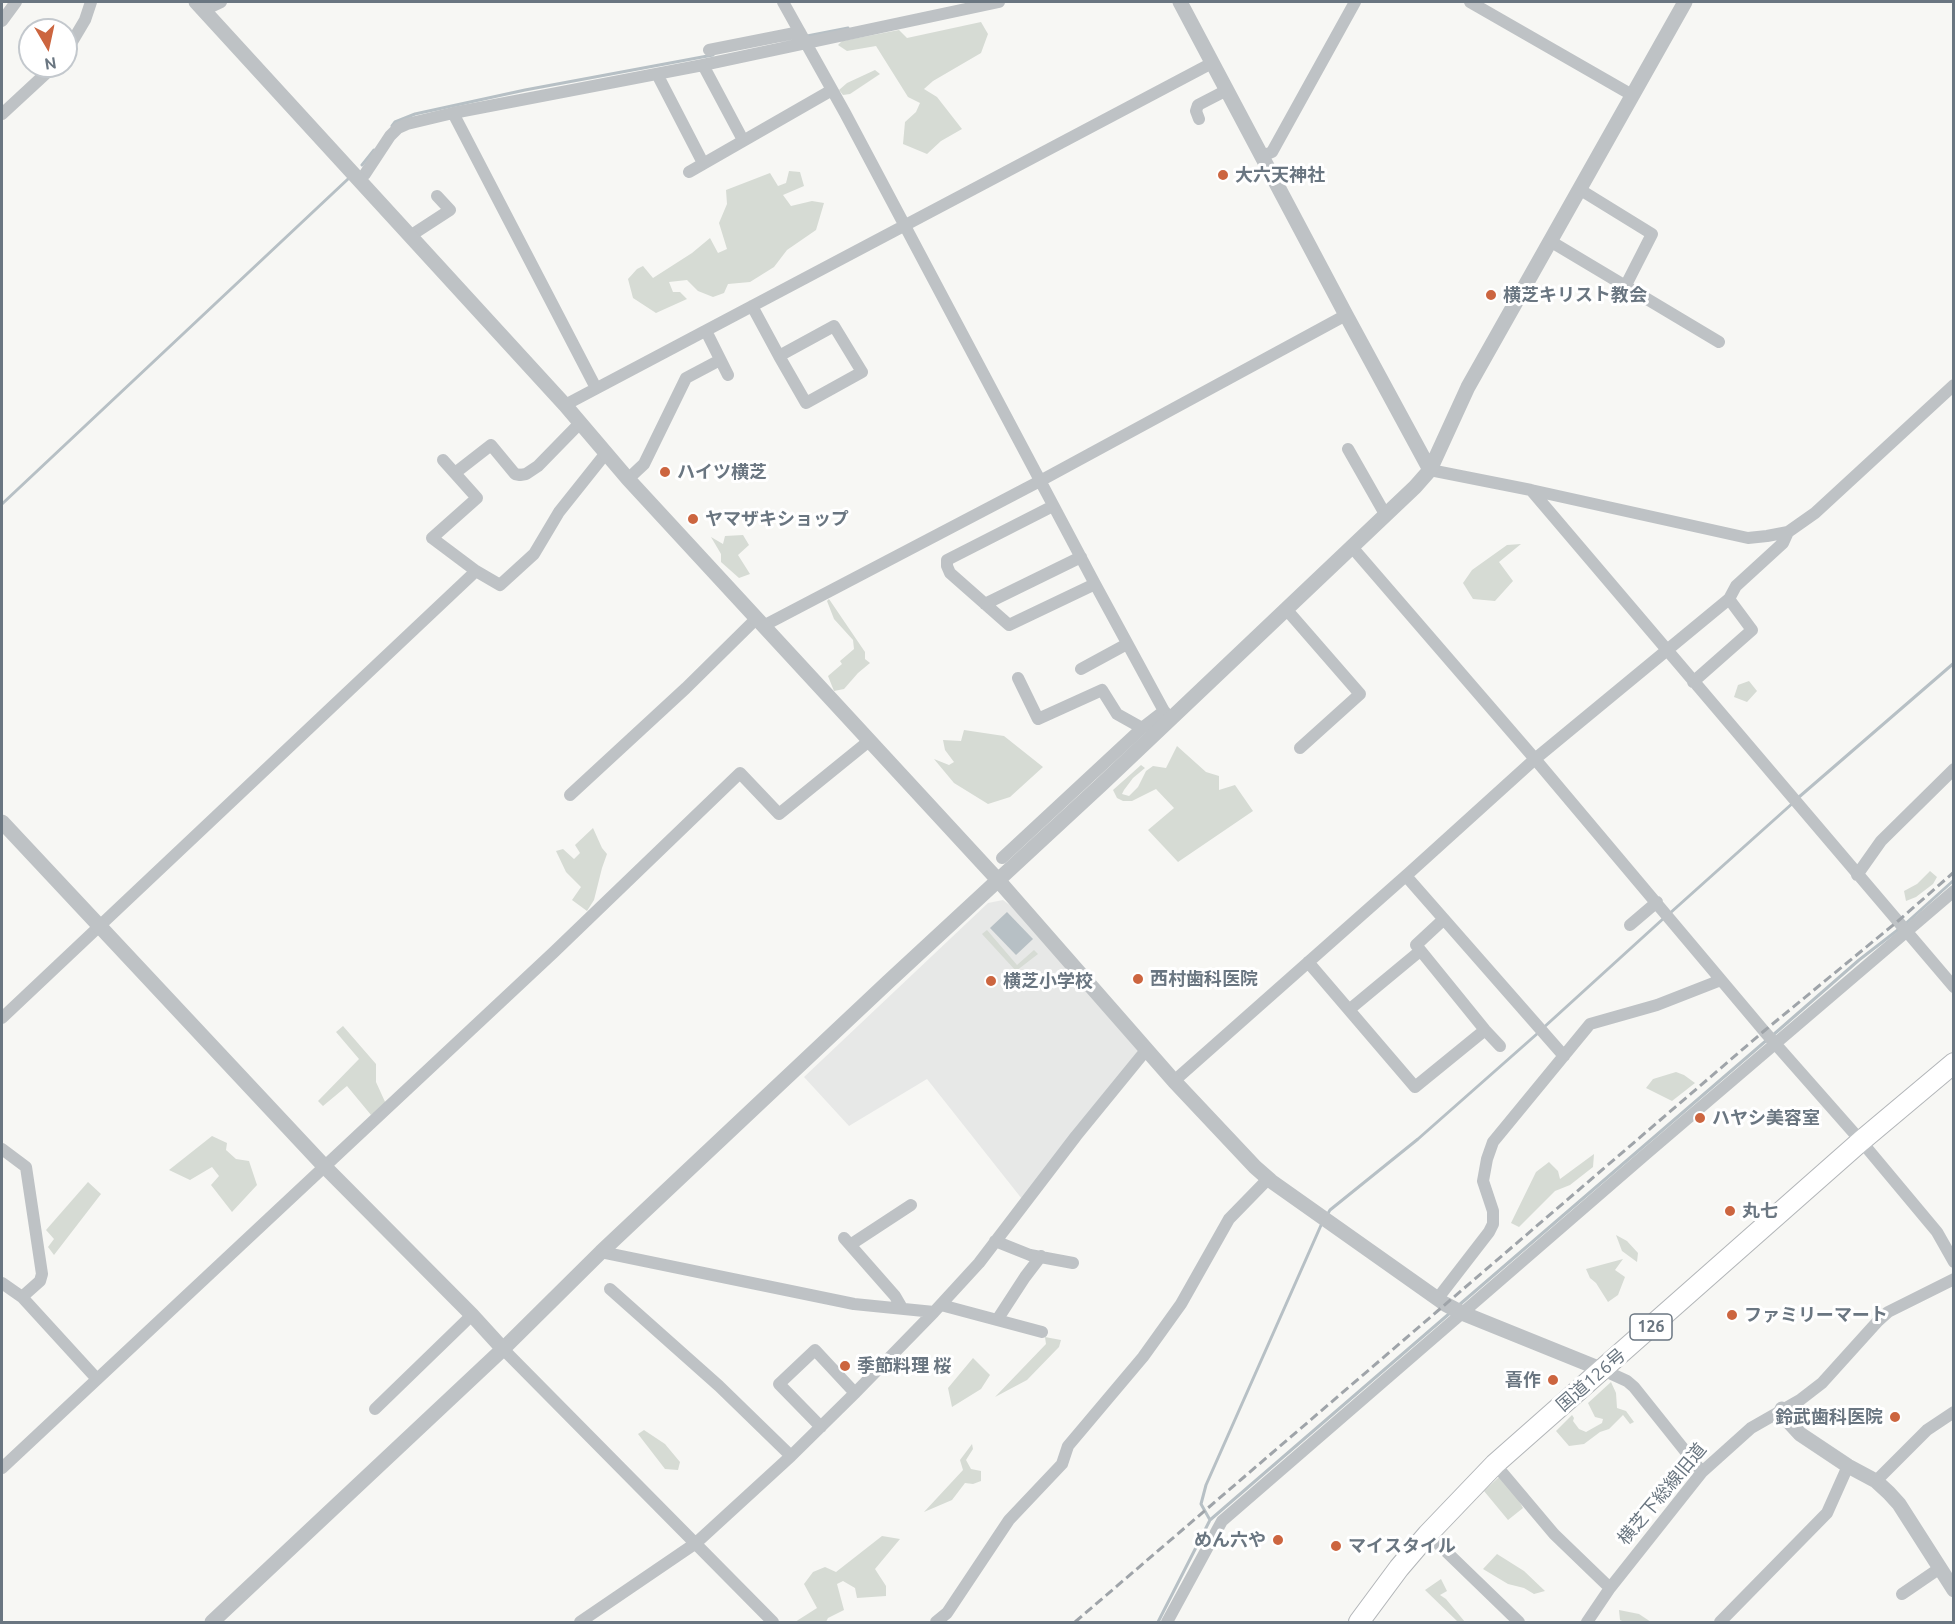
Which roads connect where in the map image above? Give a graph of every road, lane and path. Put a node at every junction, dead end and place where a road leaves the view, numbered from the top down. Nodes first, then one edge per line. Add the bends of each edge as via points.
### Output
1 (16, 2) edge
2 (91, 2) edge
3 (221, 2) edge
4 (783, 2) edge
5 (999, 2) edge
6 (1180, 2) edge
7 (1354, 2) edge
8 (1470, 2) edge
9 (1685, 2) edge
10 (200, 6) edge
11 (2, 21) edge
12 (78, 32) edge
13 (803, 37) junction
14 (709, 50) dead end
15 (1212, 63) junction
16 (703, 65) junction
17 (657, 74) junction
18 (41, 78) edge
19 (832, 90) junction
20 (1227, 90) junction
21 (1632, 94) junction
22 (453, 113) junction
23 (2, 114) edge
24 (1199, 119) dead end
25 (743, 140) junction
26 (1262, 156) junction
27 (703, 164) junction
28 (689, 172) dead end
29 (358, 180) junction
30 (1579, 189) junction
31 (438, 196) dead end
32 (904, 225) junction
33 (410, 236) junction
34 (1550, 241) junction
35 (1626, 285) junction
36 (752, 306) junction
37 (1346, 315) junction
38 (706, 331) junction
39 (1719, 342) dead end
40 (779, 356) junction
41 (720, 360) junction
42 (728, 375) dead end
43 (1953, 385) edge
44 (596, 388) junction
45 (565, 405) junction
46 (580, 423) junction
47 (1348, 448) dead end
48 (606, 453) junction
49 (443, 460) dead end
50 (1430, 470) junction
51 (455, 473) junction
52 (628, 479) junction
53 (1040, 481) junction
54 (1531, 490) junction
55 (1053, 506) junction
56 (1385, 514) junction
57 (1788, 532) junction
58 (1351, 546) junction
59 (1081, 556) junction
60 (476, 571) junction
61 (1095, 584) junction
62 (1729, 599) junction
63 (985, 604) junction
64 (1286, 609) junction
65 (761, 622) junction
66 (1127, 644) junction
67 (1668, 651) junction
68 (1082, 669) dead end
69 (1018, 678) dead end
70 (1693, 682) junction
71 (1167, 714) junction
72 (1142, 728) junction
73 (869, 741) junction
74 (1300, 748) dead end
75 (1535, 759) junction
76 (1953, 769) edge
77 (570, 795) dead end
78 (2, 822) edge
79 (1002, 858) dead end
80 (1857, 875) junction
81 (1406, 876) junction
82 (998, 880) junction
83 (1953, 891) edge
84 (1657, 902) junction
85 (1444, 919) junction
86 (99, 925) junction
87 (1630, 925) dead end
88 (1904, 928) junction
89 (1420, 951) junction
90 (1308, 962) junction
91 (1721, 980) junction
92 (1953, 987) edge
93 (1350, 1009) junction
94 (2, 1018) edge
95 (1485, 1030) junction
96 (1775, 1043) junction
97 (1500, 1046) dead end
98 (1148, 1049) junction
99 (1564, 1056) junction
100 (1953, 1063) edge
101 (1174, 1081) junction
102 (1861, 1142) junction
103 (2, 1149) edge
104 (325, 1167) junction
105 (1268, 1179) junction
106 (911, 1205) dead end
107 (995, 1241) junction
108 (601, 1252) junction
109 (1041, 1256) junction
110 (1953, 1262) edge
111 (1073, 1263) dead end
112 (1953, 1279) edge
113 (2, 1283) edge
114 (610, 1289) dead end
115 (22, 1298) junction
116 (1452, 1307) junction
117 (902, 1308) junction
118 (937, 1308) junction
119 (472, 1315) junction
120 (997, 1320) junction
121 (1042, 1332) dead end
122 (503, 1349) junction
123 (1603, 1370) junction
124 (97, 1379) junction
125 (855, 1393) junction
126 (375, 1408) dead end
127 (1782, 1409) junction
128 (1953, 1412) edge
129 (821, 1427) junction
130 (792, 1456) junction
131 (1495, 1464) junction
132 (1848, 1466) junction
133 (2, 1468) edge
134 (1702, 1472) junction
135 (1876, 1481) junction
136 (1428, 1534) junction
137 (696, 1544) junction
138 (1940, 1568) junction
139 (1610, 1588) junction
140 (1953, 1590) edge
141 (1902, 1594) dead end
142 (212, 1623) edge
143 (580, 1623) edge
144 (773, 1623) edge
145 (936, 1623) edge
146 (1167, 1623) edge
147 (1359, 1623) edge
148 (1519, 1623) edge
149 (1587, 1623) edge
150 (1720, 1623) edge

1 - 11 street
2 - 12 street
3 - 10 street
4 - 13 street
5 - 13 street
6 - 15 street
7 - 26 street via 1272,152
8 - 21 street
9 - 21 street
10 - 29 street
13 - 14 street
13 - 16 street
13 - 19 street
15 - 20 street
15 - 32 street
16 - 17 street
16 - 25 street
17 - 22 street
17 - 27 street
18 - 23 street
19 - 25 street
19 - 32 street
20 - 24 street via 1198,105
20 - 26 street
21 - 30 street
22 - 29 street via 398,128
22 - 44 street
25 - 27 street
26 - 37 street
27 - 28 street
29 - 33 street
30 - 34 street
30 - 35 street via 1652,234
31 - 33 street via 450,210
32 - 36 street
32 - 53 street
33 - 45 street
34 - 35 street
34 - 50 street via 1468,387
35 - 39 street
36 - 38 street
36 - 40 street
37 - 50 street
37 - 53 street
38 - 41 street
38 - 44 street
40 - 40 street via 806,404 862,372 834,326
41 - 42 street
41 - 52 street via 686,378 644,464
43 - 57 street via 1815,513
44 - 45 street
45 - 46 street
46 - 48 street
46 - 51 street via 526,474 515,474 491,445
47 - 56 street
48 - 52 street
48 - 60 street via 559,512 534,554 500,585
49 - 51 street
50 - 54 street
50 - 56 street
51 - 60 street via 477,498 432,538
52 - 65 street
53 - 55 street
53 - 65 street
54 - 57 street via 1748,538
54 - 67 street
55 - 59 street
55 - 63 street via 947,560 950,573
56 - 58 street
57 - 62 street via 1783,543 1736,586
58 - 64 street
58 - 75 street
59 - 61 street
59 - 63 street
60 - 86 street
61 - 63 street via 1009,625
61 - 66 street
62 - 67 street
62 - 70 street via 1752,630
64 - 71 street
64 - 74 street via 1360,694
65 - 73 street
65 - 77 street
66 - 68 street
66 - 71 street
67 - 70 street
67 - 75 street
69 - 72 street via 1038,719 1102,690 1118,714
70 - 80 street
71 - 72 street
71 - 82 street via 1102,784
72 - 79 street
73 - 82 street
73 - 104 street via 779,814 740,773
75 - 81 street
75 - 84 street
76 - 80 street via 1881,841
78 - 86 street
80 - 88 street
81 - 85 street
81 - 90 street
82 - 98 street
82 - 108 street
83 - 88 street
84 - 87 street
84 - 91 street
85 - 89 street via 1416,945
85 - 99 street
86 - 94 street
86 - 104 street
88 - 92 street
88 - 96 street
89 - 93 street
89 - 95 street
90 - 93 street
90 - 101 street
91 - 96 street
91 - 99 street via 1657,1005 1590,1024
93 - 95 street via 1415,1087
95 - 97 street
96 - 102 street
96 - 116 street
98 - 101 street
98 - 107 street
99 - 116 street via 1493,1142 1483,1181 1493,1224
100 - 102 highway, 国道126号 / 126
101 - 105 street
102 - 110 street via 1937,1232
102 - 123 highway, 国道126号 / 126
103 - 115 street via 26,1167 42,1274
104 - 119 street
104 - 124 street
105 - 116 street
105 - 145 street via 1229,1219 1181,1304 1143,1357 1068,1446 1062,1464 1010,1520 947,1613
106 - 117 street via 847,1242
107 - 109 street via 1030,1256
107 - 118 street
108 - 117 street via 854,1304
108 - 122 street
109 - 111 street
109 - 120 street
112 - 127 street, 横芝下総線旧道 via 1888,1312 1822,1383
113 - 115 street
114 - 130 street
115 - 124 street
116 - 123 street
116 - 146 street via 1222,1521
117 - 118 street
118 - 120 street
118 - 125 street
119 - 122 street
119 - 126 street
120 - 121 street
122 - 137 street
122 - 142 street
123 - 131 highway, 国道126号 / 126
123 - 134 street via 1634,1387
124 - 133 street
125 - 129 street
125 - 129 street via 815,1350 779,1384
127 - 132 street via 1800,1434
127 - 134 street, 横芝下総線旧道 via 1751,1428
128 - 135 street via 1927,1430
129 - 130 street
130 - 137 street
131 - 136 highway, 国道126号 / 126
131 - 139 street via 1554,1534
132 - 135 street
132 - 150 street via 1827,1513
134 - 139 street, 横芝下総線旧道
135 - 138 street via 1899,1504
136 - 147 highway, 国道126号 / 126
136 - 148 street
137 - 143 street
137 - 144 street
138 - 140 street
138 - 141 street
139 - 149 street, 横芝下総線旧道

